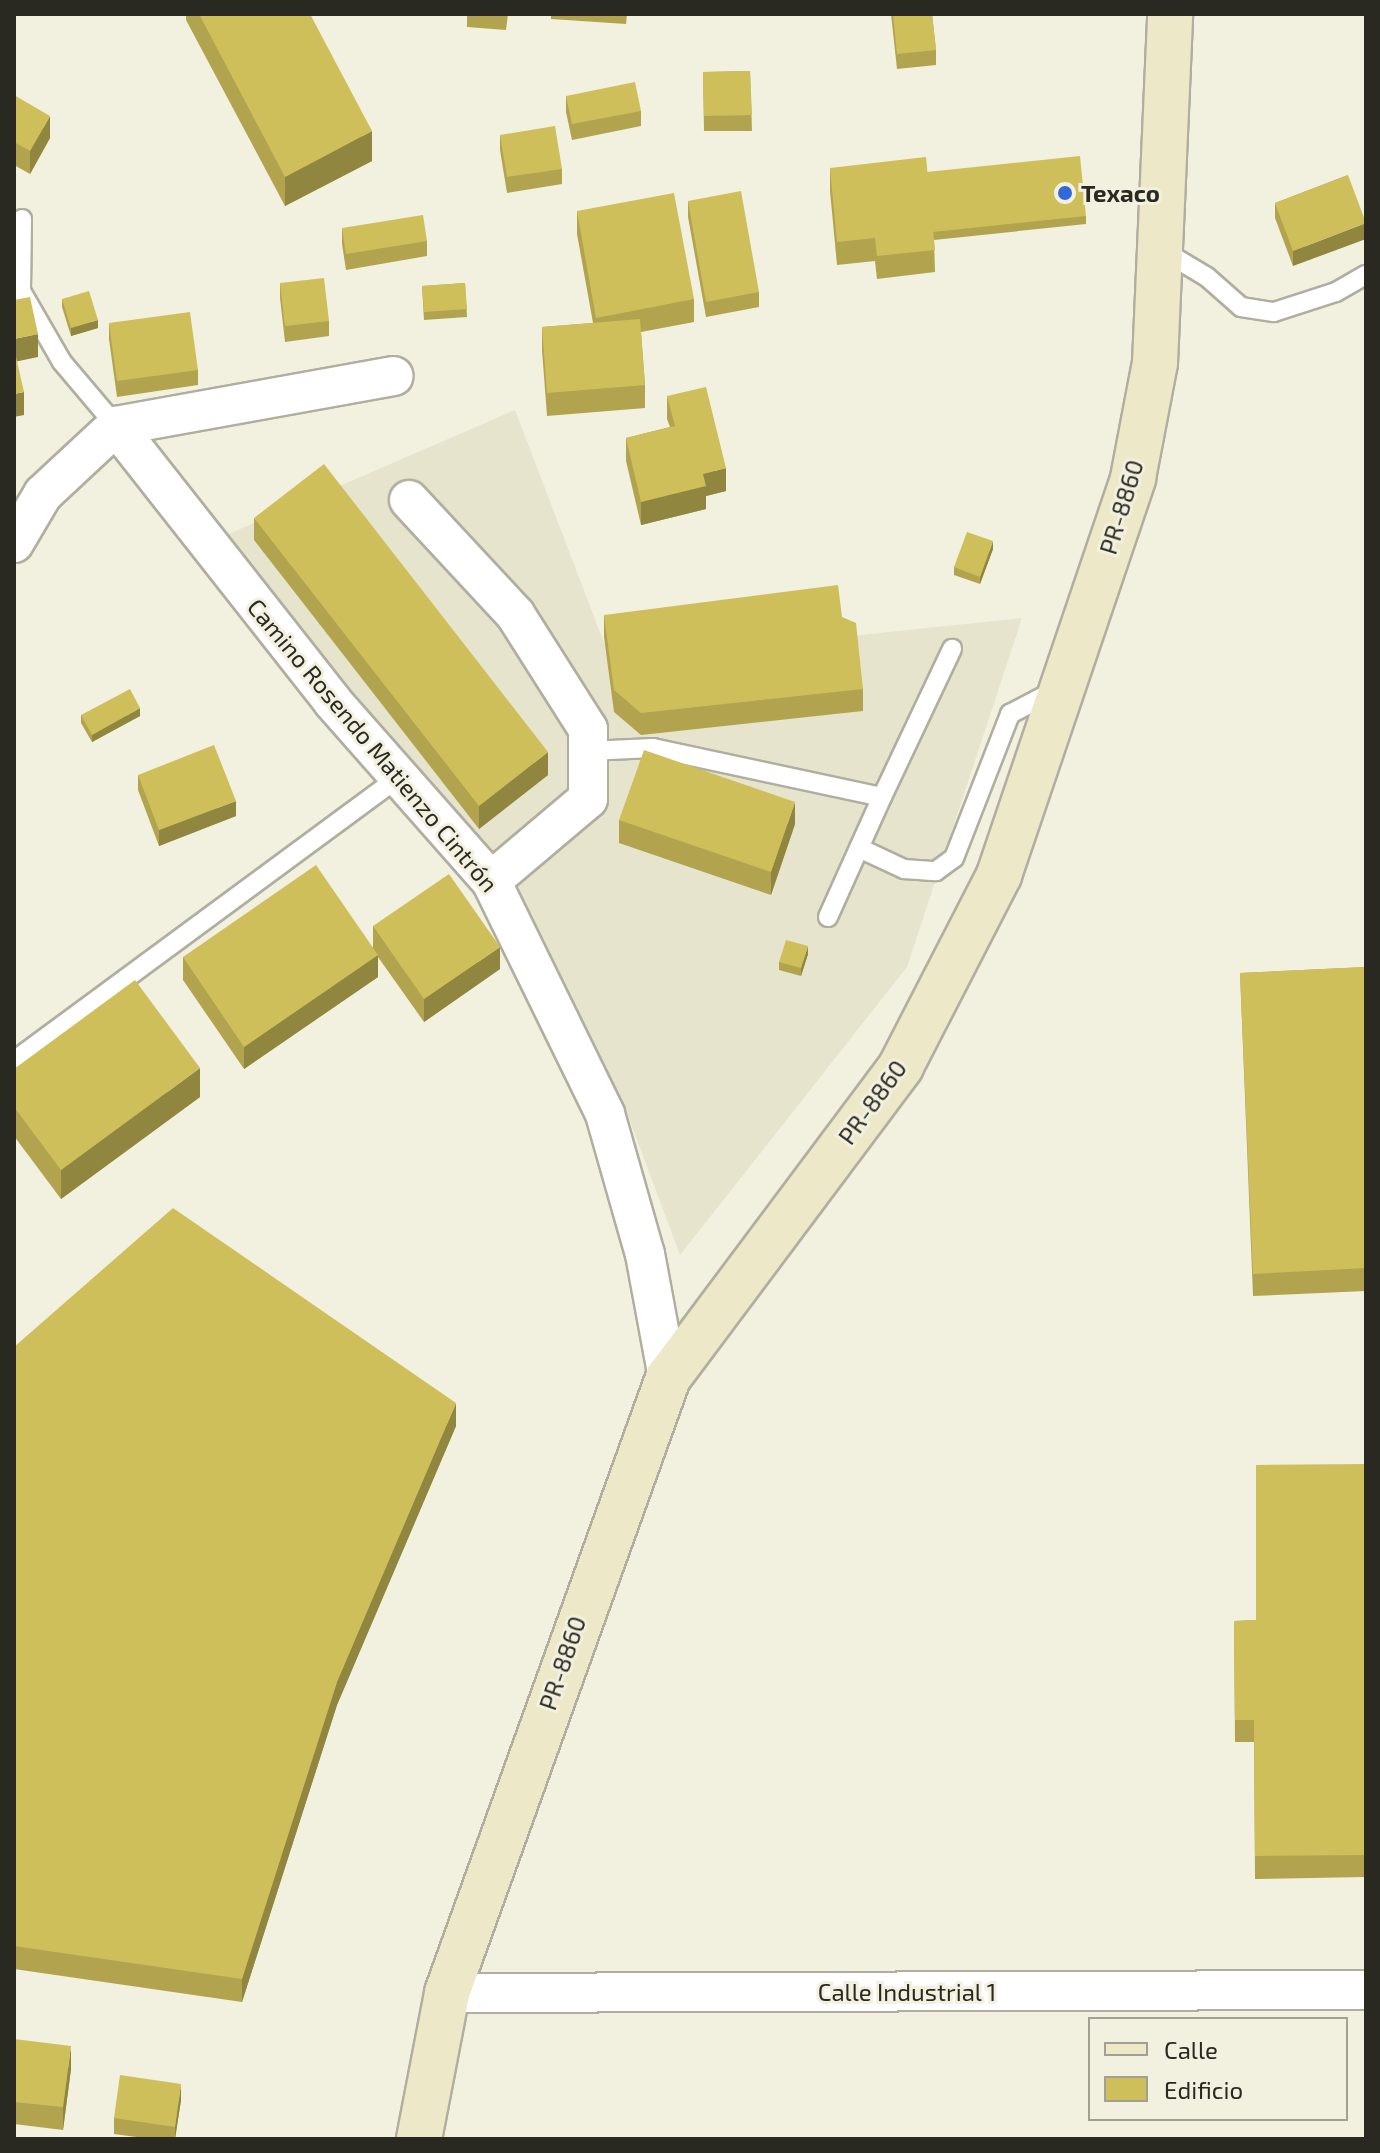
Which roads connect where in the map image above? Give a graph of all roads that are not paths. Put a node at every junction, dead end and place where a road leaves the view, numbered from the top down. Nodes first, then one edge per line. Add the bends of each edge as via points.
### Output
1 (1170, 14) edge
2 (22, 219) dead end
3 (1160, 249) junction
4 (1366, 275) edge
5 (394, 376) dead end
6 (116, 426) junction
7 (409, 500) dead end
8 (14, 543) edge
9 (952, 649) dead end
10 (1063, 686) junction
11 (588, 751) junction
12 (398, 778) junction
13 (882, 797) junction
14 (859, 848) junction
15 (491, 881) junction
16 (828, 917) dead end
17 (14, 1061) edge
18 (668, 1378) junction
19 (1366, 1990) edge
20 (447, 1993) junction
21 (419, 2139) edge

1 - 3 street, PR-8860 / PR-8860
2 - 6 lane via 21,291 62,362
3 - 4 lane via 1207,277 1241,307 1263,310 1336,292
3 - 10 street, PR-8860 / PR-8860 via 1155,363 1133,478
5 - 6 street
6 - 8 street via 43,494
6 - 12 street, Camino Rosendo Matienzo Cintrón
7 - 11 street via 515,614 588,729
9 - 13 lane
10 - 14 lane via 1010,714 954,858 936,871 904,869
10 - 18 street, PR-8860 / PR-8860 via 999,875 901,1066
11 - 13 lane via 653,748
11 - 15 street via 588,799
12 - 15 street, Camino Rosendo Matienzo Cintrón
12 - 17 lane
13 - 14 lane
14 - 16 lane
15 - 18 street, Camino Rosendo Matienzo Cintrón via 605,1114 645,1254
18 - 20 street, PR-8860 / PR-8860
19 - 20 street, Calle Industrial 1
20 - 21 street, PR-8860 / PR-8860

